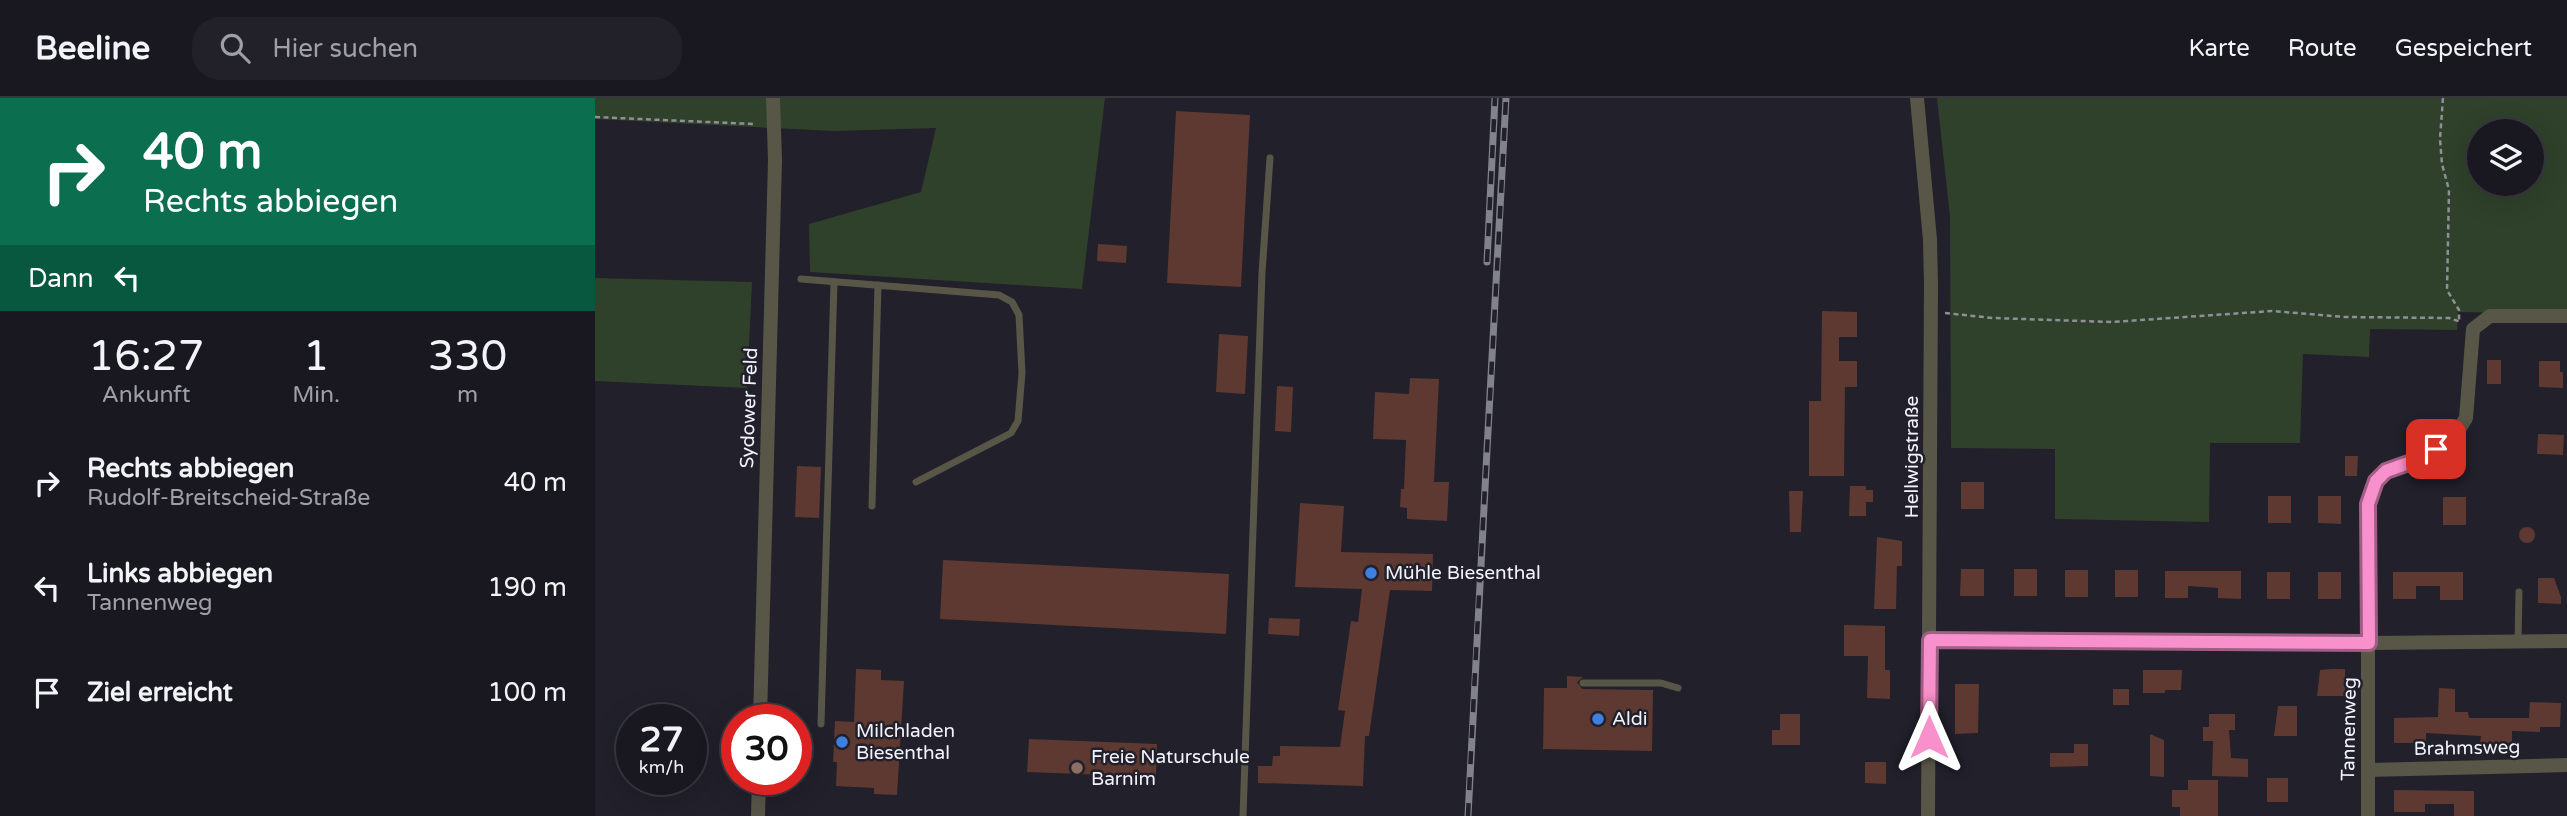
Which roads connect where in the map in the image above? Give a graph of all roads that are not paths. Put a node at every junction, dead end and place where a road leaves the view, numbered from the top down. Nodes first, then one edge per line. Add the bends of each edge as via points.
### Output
1 (773, 98) edge
2 (1917, 98) edge
3 (1271, 158) dead end
4 (800, 279) dead end
5 (834, 282) junction
6 (878, 285) junction
7 (2567, 316) edge
8 (916, 482) dead end
9 (872, 506) dead end
10 (2519, 592) dead end
11 (1930, 640) junction
12 (2567, 641) edge
13 (2518, 642) junction
14 (2369, 643) junction
15 (1583, 682) dead end
16 (1678, 688) dead end
17 (760, 704) edge
18 (821, 724) dead end
19 (2567, 765) edge
20 (2368, 770) junction
21 (759, 795) edge
22 (758, 816) edge
23 (1243, 816) edge
24 (1928, 816) edge
25 (2368, 816) edge

1 - 17 street, Sydower Feld
2 - 11 street, Hellwigstraße via 1930,240
3 - 23 lane via 1262,273
4 - 5 lane
5 - 6 lane
5 - 18 lane
6 - 8 lane via 999,295 1012,302 1019,315 1022,373 1017,421 1010,433
6 - 9 lane
7 - 14 street, Tannenweg via 2490,316 2473,329 2466,418 2458,431 2436,449 2386,471 2376,481 2368,504
10 - 13 lane
11 - 14 street
11 - 24 street, Hellwigstraße
12 - 13 street
13 - 14 street
14 - 20 street, Tannenweg
15 - 16 lane via 1661,683
19 - 20 street, Brahmsweg
20 - 25 street, Tannenweg
21 - 22 street

